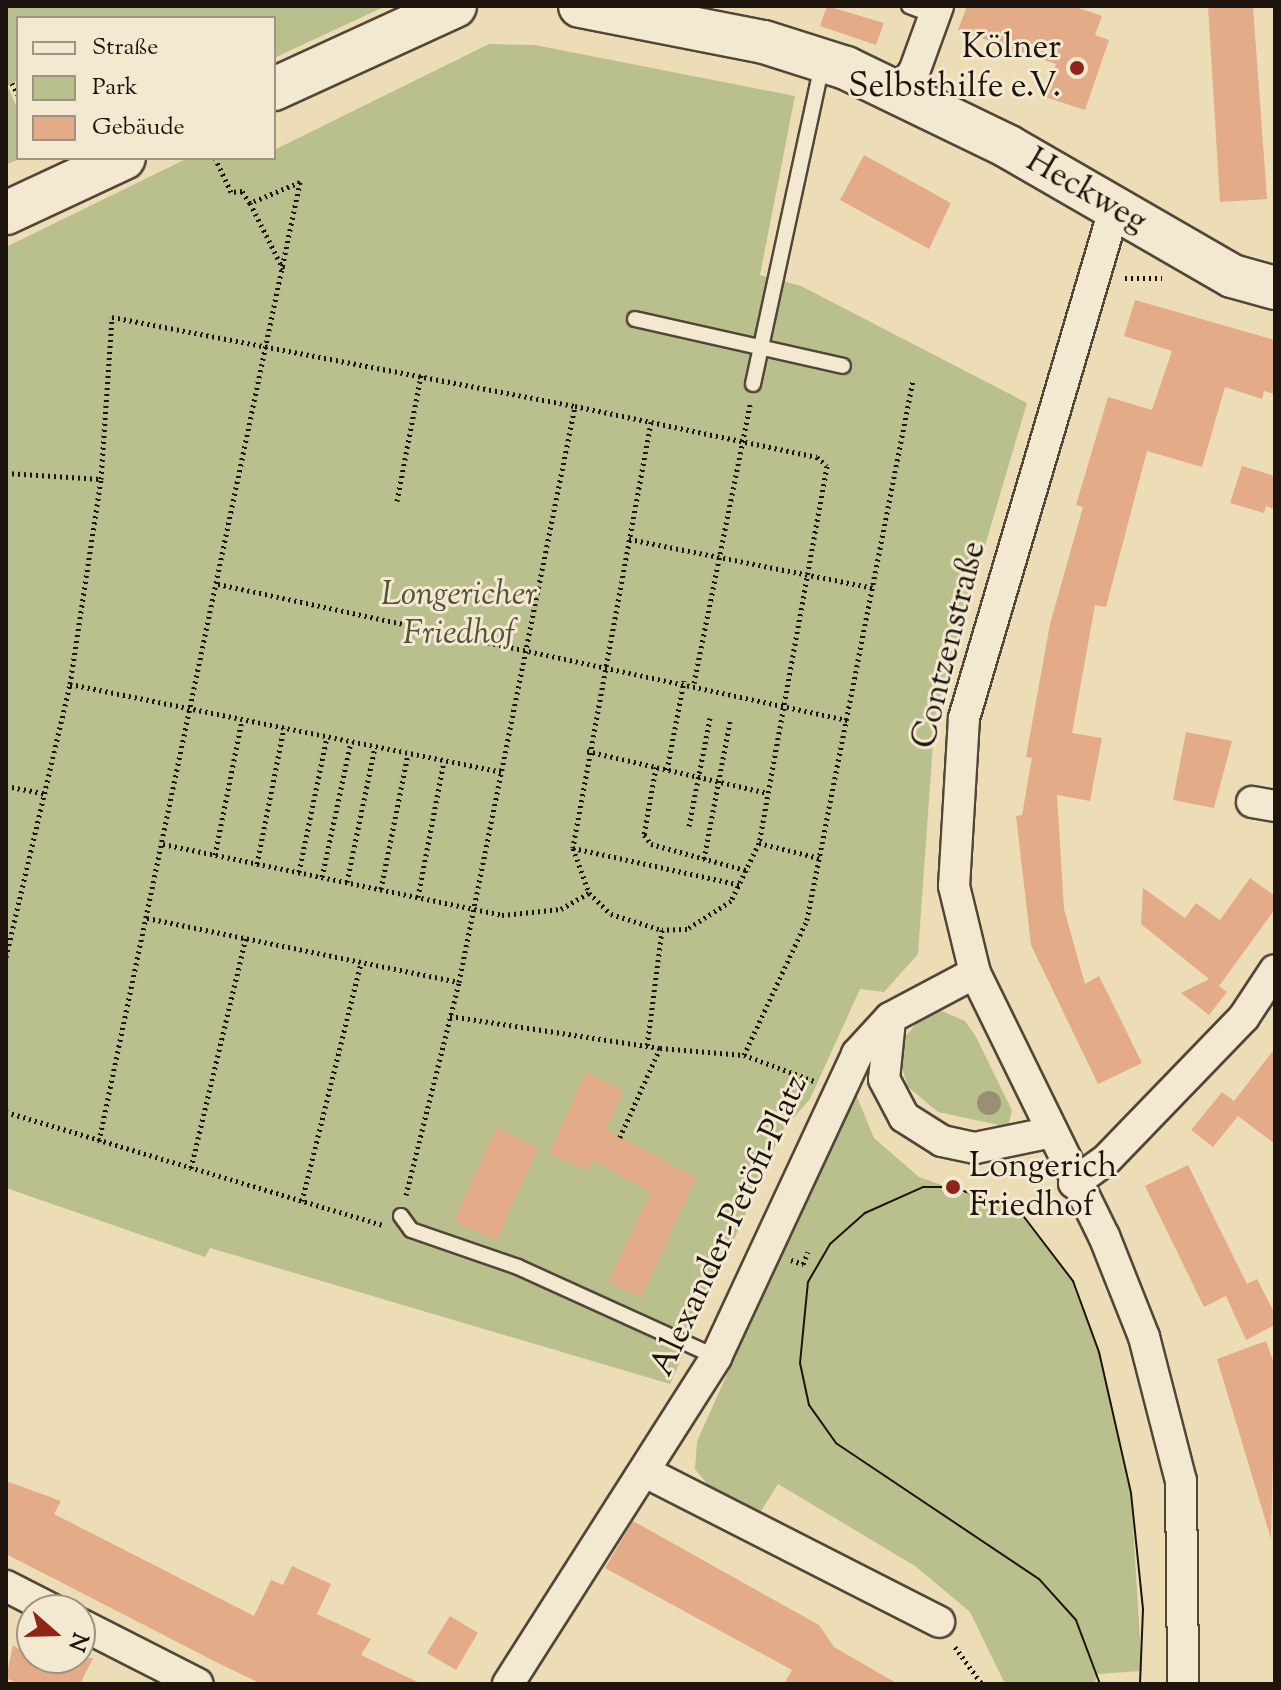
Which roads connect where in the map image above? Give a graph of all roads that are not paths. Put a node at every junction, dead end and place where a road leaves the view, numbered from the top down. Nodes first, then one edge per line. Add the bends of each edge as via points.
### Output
1 (455, 6) edge
2 (580, 6) edge
3 (927, 9) edge
4 (823, 61) junction
5 (276, 88) edge
6 (899, 91) junction
7 (120, 160) edge
8 (1114, 210) junction
9 (6, 213) edge
10 (1275, 288) edge
11 (635, 319) dead end
12 (761, 347) junction
13 (843, 366) dead end
14 (753, 384) road end
15 (1275, 970) edge
16 (975, 973) junction
17 (890, 1018) junction
18 (1048, 1133) junction
19 (1074, 1183) junction
20 (401, 1216) road end
21 (716, 1357) junction
22 (647, 1473) junction
23 (939, 1622) road end
24 (96, 1632) edge
25 (198, 1684) edge
26 (508, 1684) edge
27 (1183, 1684) edge

1 - 5 street
2 - 4 street, Heckweg
3 - 6 street via 914,72
4 - 6 street, Heckweg
4 - 12 lane
6 - 8 street, Heckweg
7 - 9 street
8 - 10 street, Heckweg via 1232,276
8 - 16 street, Contzenstraße via 964,718 954,886
11 - 12 lane
12 - 13 lane
12 - 14 lane
15 - 19 street via 1244,1017 1106,1160
16 - 17 street, Alexander-Petöfi-Platz
16 - 18 street, Contzenstraße
17 - 18 street via 884,1079 904,1117 942,1141 975,1148
17 - 21 street, Alexander-Petöfi-Platz via 837,1090
18 - 19 street, Contzenstraße
19 - 27 street, Contzenstraße via 1144,1337 1181,1481
20 - 21 lane via 411,1230 518,1267
21 - 22 street, Alexander-Petöfi-Platz
22 - 23 street
22 - 26 street, Alexander-Petöfi-Platz
24 - 25 street

